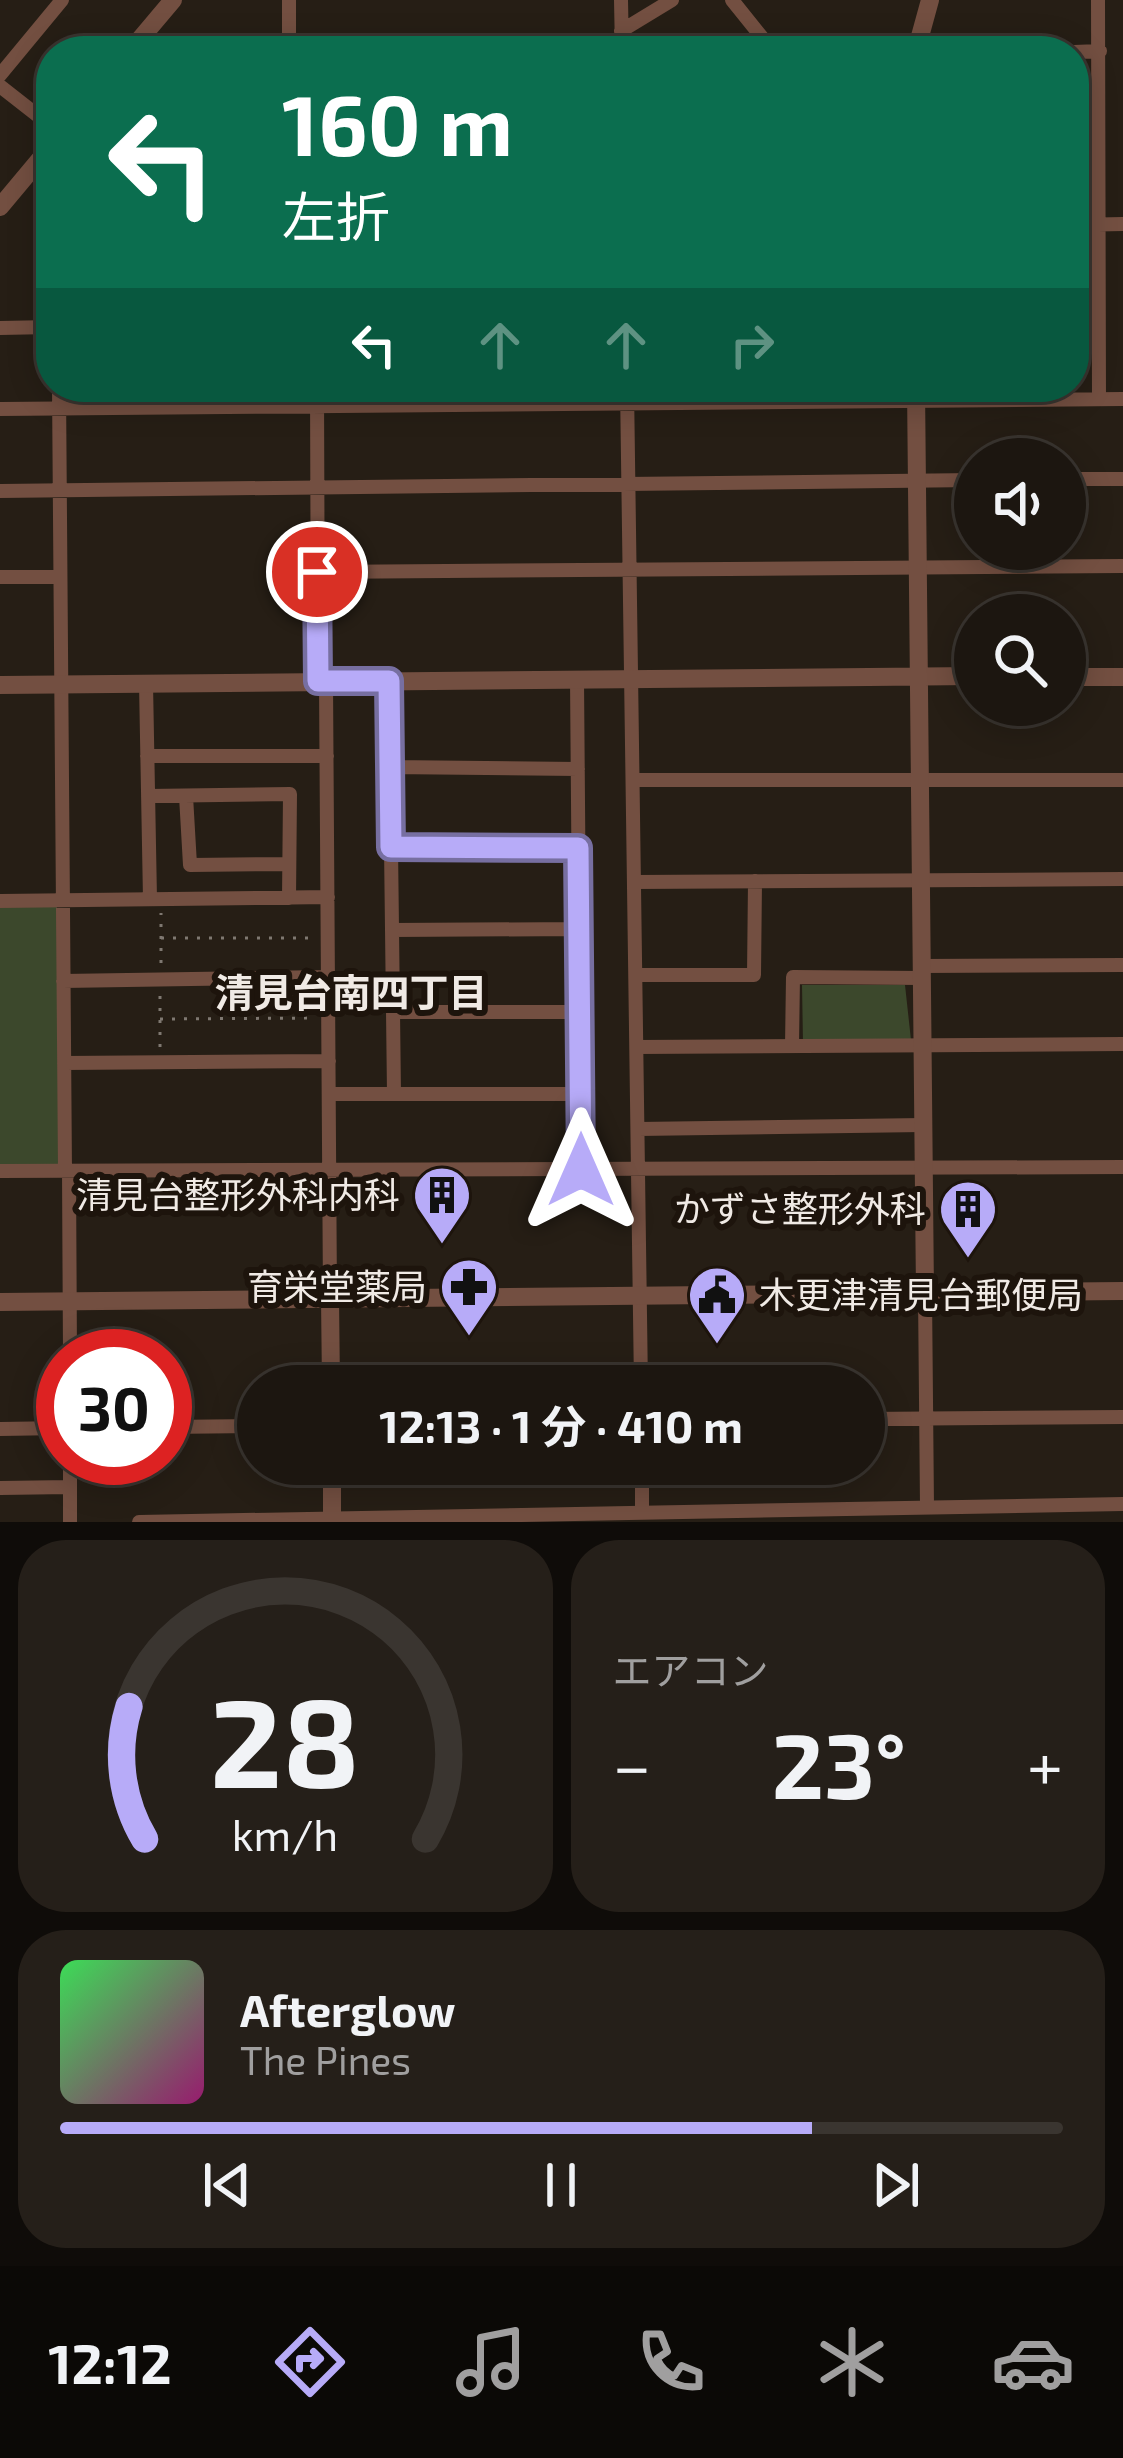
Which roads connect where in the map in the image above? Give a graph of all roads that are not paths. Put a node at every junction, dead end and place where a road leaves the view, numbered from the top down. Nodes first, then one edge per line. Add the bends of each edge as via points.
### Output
1 (62, 0) edge
2 (173, 0) edge
3 (289, 0) edge
4 (621, 0) edge
5 (672, 0) edge
6 (732, 0) edge
7 (930, 0) edge
8 (1098, 0) edge
9 (143, 36) edge
10 (289, 36) edge
11 (622, 36) edge
12 (628, 36) edge
13 (760, 36) edge
14 (920, 36) edge
15 (1089, 51) edge
16 (1100, 51) junction
17 (0, 75) edge
18 (0, 86) edge
19 (36, 114) edge
20 (36, 164) edge
21 (0, 207) edge
22 (1089, 224) edge
23 (1100, 224) junction
24 (1123, 224) edge
25 (36, 327) edge
26 (0, 328) edge
27 (1089, 398) edge
28 (1100, 399) junction
29 (1123, 399) edge
30 (59, 402) edge
31 (316, 402) edge
32 (429, 402) edge
33 (627, 402) edge
34 (916, 402) edge
35 (316, 406) junction
36 (59, 409) junction
37 (0, 410) edge
38 (1123, 478) edge
39 (1086, 479) edge
40 (954, 480) edge
41 (917, 481) junction
42 (628, 484) junction
43 (317, 488) junction
44 (59, 490) junction
45 (0, 491) edge
46 (918, 566) junction
47 (1123, 566) edge
48 (630, 569) junction
49 (317, 572) junction
50 (60, 577) junction
51 (0, 578) edge
52 (919, 676) junction
53 (954, 676) edge
54 (1086, 677) edge
55 (1123, 677) edge
56 (577, 679) junction
57 (632, 679) junction
58 (322, 681) junction
59 (389, 681) junction
60 (146, 683) junction
61 (61, 684) junction
62 (0, 685) edge
63 (327, 755) junction
64 (147, 756) junction
65 (390, 767) junction
66 (578, 769) junction
67 (633, 780) junction
68 (920, 780) junction
69 (1123, 780) edge
70 (148, 796) junction
71 (186, 796) junction
72 (391, 847) junction
73 (578, 848) junction
74 (290, 864) junction
75 (1123, 879) edge
76 (921, 880) junction
77 (754, 881) junction
78 (635, 882) junction
79 (328, 897) junction
80 (289, 898) junction
81 (155, 899) junction
82 (62, 900) junction
83 (0, 901) edge
84 (579, 928) junction
85 (392, 930) junction
86 (1123, 965) edge
87 (922, 972) junction
88 (636, 975) junction
89 (328, 977) junction
90 (63, 981) junction
91 (394, 1012) junction
92 (580, 1012) junction
93 (1123, 1044) edge
94 (792, 1046) junction
95 (922, 1046) junction
96 (638, 1047) junction
97 (329, 1061) junction
98 (64, 1063) junction
99 (329, 1094) junction
100 (394, 1094) junction
101 (580, 1094) junction
102 (923, 1125) junction
103 (638, 1129) junction
104 (1123, 1167) edge
105 (581, 1170) junction
106 (639, 1170) junction
107 (924, 1170) junction
108 (0, 1171) edge
109 (67, 1171) junction
110 (329, 1171) junction
111 (1123, 1292) edge
112 (925, 1293) junction
113 (641, 1295) junction
114 (330, 1298) junction
115 (70, 1301) junction
116 (0, 1302) edge
117 (70, 1329) edge
118 (331, 1365) edge
119 (641, 1365) edge
120 (1123, 1417) edge
121 (885, 1419) edge
122 (926, 1419) junction
123 (237, 1426) edge
124 (192, 1427) edge
125 (36, 1428) edge
126 (0, 1429) edge
127 (332, 1485) edge
128 (642, 1485) edge
129 (70, 1487) joint
130 (0, 1488) edge
131 (1123, 1504) edge
132 (927, 1507) junction
133 (642, 1511) junction
134 (471, 1518) edge
135 (332, 1519) edge
136 (70, 1522) edge
137 (139, 1522) edge

1 - 17 street
2 - 9 street
3 - 10 street
4 - 11 street
5 - 12 street
6 - 13 street
7 - 14 street
8 - 16 street
15 - 16 street
16 - 23 street
18 - 19 street
20 - 21 street
22 - 23 street
23 - 24 street
23 - 28 street
25 - 26 street
27 - 28 street
28 - 29 street
30 - 36 street
31 - 35 street
32 - 35 street
33 - 42 street
34 - 41 street
35 - 36 street
35 - 43 street
36 - 37 street
36 - 44 street
38 - 39 street
40 - 41 street
41 - 42 street
41 - 46 street
42 - 43 street
42 - 48 street
43 - 44 street
43 - 49 street
44 - 45 street
44 - 50 street
46 - 47 street
46 - 48 street
46 - 52 street
48 - 49 street
48 - 57 street
49 - 58 street
50 - 51 street
50 - 61 street
52 - 53 street
52 - 57 street
52 - 68 street
54 - 55 street
56 - 57 street
56 - 59 street
56 - 66 street
57 - 67 street
58 - 59 street
58 - 60 street
58 - 63 street
59 - 65 street
60 - 61 street
60 - 64 street
61 - 62 street
61 - 82 street
63 - 64 street
63 - 79 street
64 - 70 street
65 - 66 street
65 - 72 street
66 - 73 street
67 - 68 street
67 - 78 street
68 - 69 street
68 - 76 street
70 - 71 street
70 - 81 street
71 - 74 street via 190,865
71 - 74 street via 290,794
72 - 73 street
72 - 85 street
73 - 84 street
74 - 80 street
75 - 76 street
76 - 77 street
76 - 87 street
77 - 78 street
77 - 88 street via 754,975
78 - 88 street
79 - 80 street
79 - 89 street
80 - 81 street
81 - 82 street
82 - 83 street
82 - 90 street
84 - 85 street
84 - 92 street
85 - 91 street
86 - 87 street
87 - 94 street via 793,977
87 - 95 street
88 - 96 street
89 - 90 street
89 - 97 street
90 - 98 street
91 - 92 street
91 - 100 street
92 - 101 street
93 - 95 street
94 - 95 street
94 - 96 street
95 - 102 street
96 - 103 street
97 - 98 street
97 - 99 street
98 - 109 street
99 - 100 street
99 - 110 street
100 - 101 street
101 - 105 street
102 - 103 street
102 - 107 street
103 - 106 street
104 - 107 street
105 - 106 street
105 - 110 street
106 - 107 street
106 - 113 street
107 - 112 street
108 - 109 street
109 - 110 street
109 - 115 street
110 - 114 street
111 - 112 street
112 - 113 street
112 - 122 street
113 - 114 street
113 - 119 street
114 - 115 street
114 - 118 street
115 - 116 street
115 - 117 street
120 - 122 street
121 - 122 street
122 - 132 street
123 - 124 street
125 - 126 street
127 - 135 street
128 - 133 street
129 - 130 street
129 - 136 street
131 - 132 street
132 - 133 street
133 - 134 street
134 - 135 street
135 - 137 street

